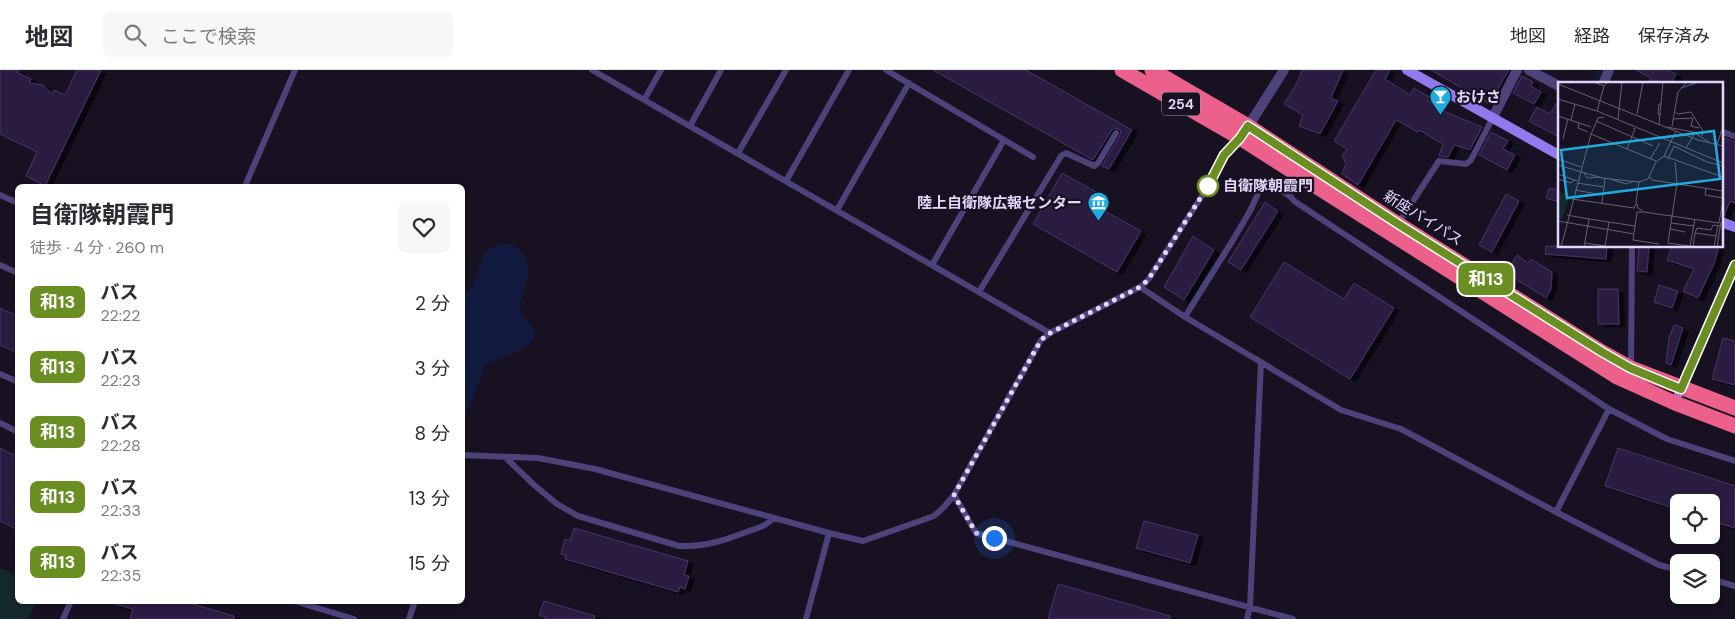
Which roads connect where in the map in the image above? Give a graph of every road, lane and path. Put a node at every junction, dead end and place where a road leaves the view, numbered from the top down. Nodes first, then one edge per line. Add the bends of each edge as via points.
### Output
1 (294, 70) edge
2 (592, 70) edge
3 (661, 70) edge
4 (721, 70) edge
5 (786, 70) edge
6 (849, 70) edge
7 (886, 70) edge
8 (1122, 70) edge
9 (1152, 70) edge
10 (1284, 70) edge
11 (1407, 70) edge
12 (1517, 70) edge
13 (1529, 70) edge
14 (1610, 70) edge
15 (1604, 82) edge
16 (909, 83) junction
17 (1558, 85) edge
18 (644, 100) junction
19 (1492, 119) junction
20 (690, 126) junction
21 (1722, 131) edge
22 (1244, 132) junction
23 (1116, 133) dead end
24 (1732, 136) dead end
25 (1004, 140) junction
26 (738, 154) junction
27 (1558, 154) edge
28 (1033, 157) dead end
29 (786, 181) junction
30 (246, 184) edge
31 (0, 194) edge
32 (15, 202) edge
33 (837, 210) junction
34 (1722, 222) edge
35 (1398, 224) junction
36 (1735, 227) edge
37 (1632, 248) edge
38 (0, 264) edge
39 (932, 265) junction
40 (1735, 265) edge
41 (15, 272) edge
42 (1140, 287) junction
43 (979, 292) junction
44 (1185, 317) junction
45 (1050, 333) junction
46 (1261, 362) junction
47 (1630, 368) junction
48 (0, 374) edge
49 (15, 381) edge
50 (1681, 389) junction
51 (1674, 403) junction
52 (1735, 408) edge
53 (1609, 409) junction
54 (0, 423) edge
55 (1735, 426) edge
56 (15, 430) edge
57 (465, 455) edge
58 (505, 457) junction
59 (1735, 461) edge
60 (954, 495) junction
61 (1556, 512) junction
62 (773, 518) junction
63 (829, 533) junction
64 (1670, 567) edge
65 (1720, 582) edge
66 (1735, 586) edge
67 (70, 604) edge
68 (304, 604) edge
69 (413, 604) edge
70 (1250, 607) junction
71 (63, 619) edge
72 (354, 619) edge
73 (410, 619) edge
74 (806, 619) edge
75 (1247, 619) edge
76 (1293, 619) edge

1 - 30 lane
2 - 18 lane
3 - 18 lane
4 - 20 lane
5 - 26 lane
6 - 29 lane
7 - 16 lane
8 - 22 highway, 新座バイパス / 254
9 - 22 highway, 新座バイパス / 254
10 - 22 street
11 - 19 main road
12 - 19 street
13 - 17 street
14 - 15 street
16 - 25 lane
16 - 33 lane
18 - 20 lane
19 - 27 main road
19 - 35 lane via 1471,160 1466,164 1439,161
20 - 26 lane
21 - 24 lane
22 - 35 highway, 新座バイパス / 254
22 - 42 lane via 1224,155 1207,188 1148,280
22 - 51 highway, 新座バイパス / 254 via 1592,362 1616,377
23 - 43 lane via 1094,166 1066,153 1057,161
25 - 28 lane
25 - 39 lane
26 - 29 lane
29 - 33 lane
31 - 32 lane
33 - 39 lane
34 - 36 main road
35 - 47 highway, 新座バイパス / 254
37 - 47 lane
38 - 41 lane
39 - 43 lane
40 - 50 main road
42 - 44 lane
42 - 45 lane
43 - 45 lane
44 - 46 lane
44 - 53 lane via 1262,186 1269,182
45 - 60 lane via 1041,340
46 - 61 lane via 1342,410 1401,429
46 - 70 lane
47 - 50 highway, 新座バイパス / 254
48 - 49 lane
50 - 51 main road
50 - 52 highway, 新座バイパス / 254
51 - 55 highway, 新座バイパス / 254
53 - 59 lane via 1668,439
53 - 61 lane
54 - 56 lane
57 - 58 lane
58 - 62 lane via 538,458 595,469
58 - 62 lane via 532,484 578,516 679,546 720,543 764,526
60 - 63 lane via 934,516 863,541
60 - 70 lane via 976,533
61 - 64 lane
62 - 63 lane
63 - 74 lane
65 - 66 lane
67 - 71 lane
68 - 72 lane
69 - 73 lane
70 - 75 lane
70 - 76 lane

